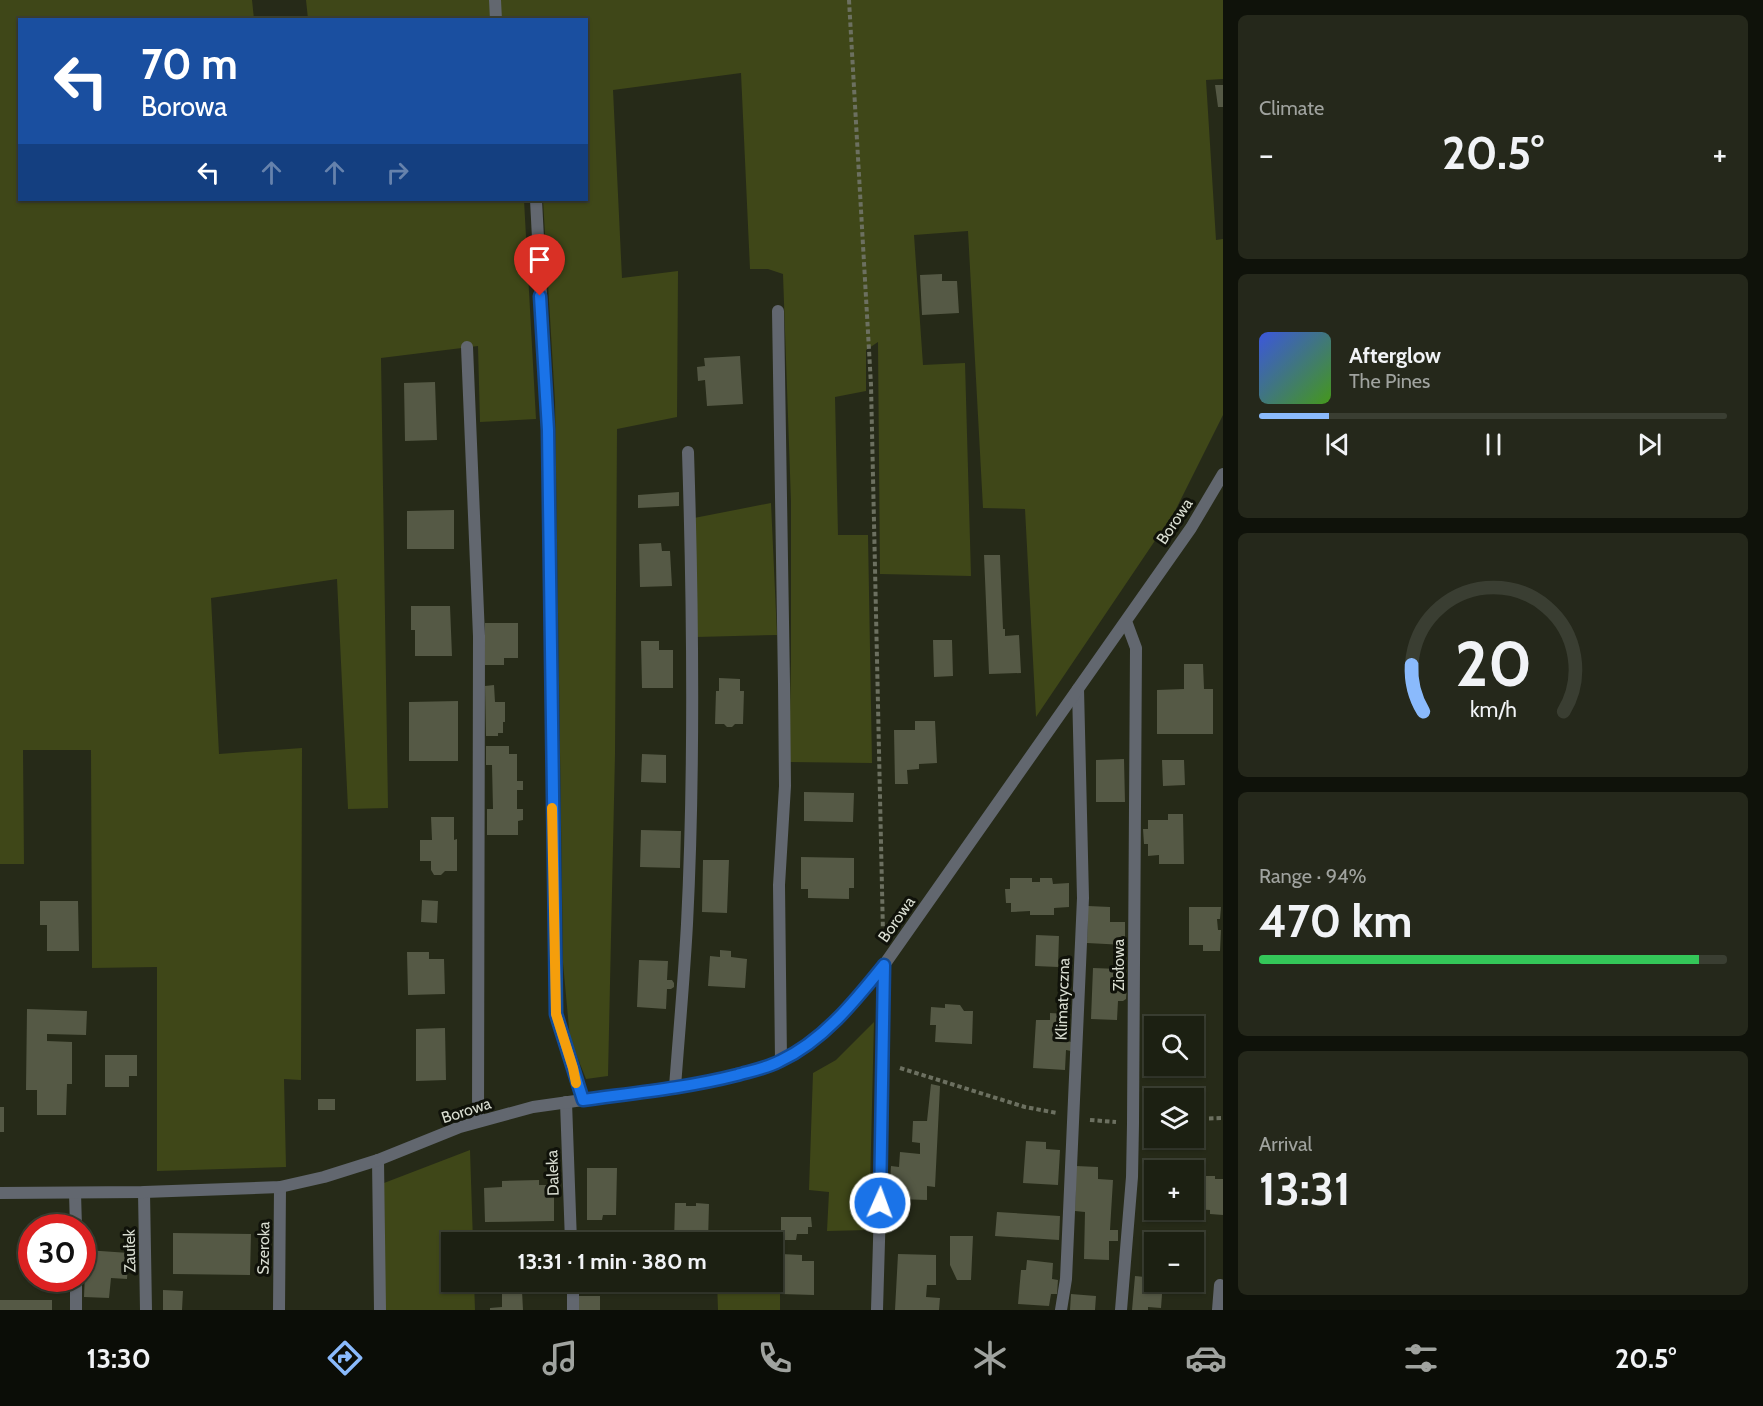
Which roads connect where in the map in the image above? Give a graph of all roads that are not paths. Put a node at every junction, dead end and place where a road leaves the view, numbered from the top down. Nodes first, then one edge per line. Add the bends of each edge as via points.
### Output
1 (495, 0) edge
2 (496, 18) edge
3 (536, 201) edge
4 (778, 311) dead end
5 (467, 347) dead end
6 (688, 452) dead end
7 (1223, 474) edge
8 (1126, 621) junction
9 (1078, 689) junction
10 (884, 965) junction
11 (781, 1061) junction
12 (675, 1087) junction
13 (583, 1100) junction
14 (566, 1102) junction
15 (478, 1121) junction
16 (378, 1160) junction
17 (280, 1187) junction
18 (144, 1192) junction
19 (0, 1193) edge
20 (75, 1193) junction
21 (76, 1214) edge
22 (571, 1232) edge
23 (1221, 1286) dead end
24 (76, 1292) edge
25 (573, 1292) edge
26 (76, 1310) edge
27 (146, 1310) edge
28 (279, 1310) edge
29 (380, 1310) edge
30 (573, 1310) edge
31 (877, 1310) edge
32 (1061, 1310) edge
33 (1120, 1310) edge
34 (1218, 1310) edge

1 - 2 street
3 - 13 street via 548,430 556,1014
4 - 11 street via 785,786 779,885
5 - 15 street via 479,636
6 - 12 street via 693,668 691,793 687,923
7 - 8 street, Borowa via 1191,528
8 - 9 street, Borowa
8 - 33 street, Ziołowa via 1136,648 1133,1124
9 - 10 street, Borowa
9 - 32 street, Klimatyczna via 1083,898 1066,1279
10 - 11 street, Borowa via 829,1026
10 - 31 street
11 - 12 street, Borowa
12 - 13 street, Borowa
13 - 14 street, Borowa
14 - 15 street, Borowa
14 - 22 street, Daleka
15 - 16 street, Borowa
16 - 17 street, Borowa
16 - 29 street
17 - 18 street, Borowa
17 - 28 street, Szeroka
18 - 20 street, Borowa
18 - 27 street, Zaułek
19 - 20 street, Borowa
20 - 21 street
23 - 34 street
24 - 26 street
25 - 30 street

